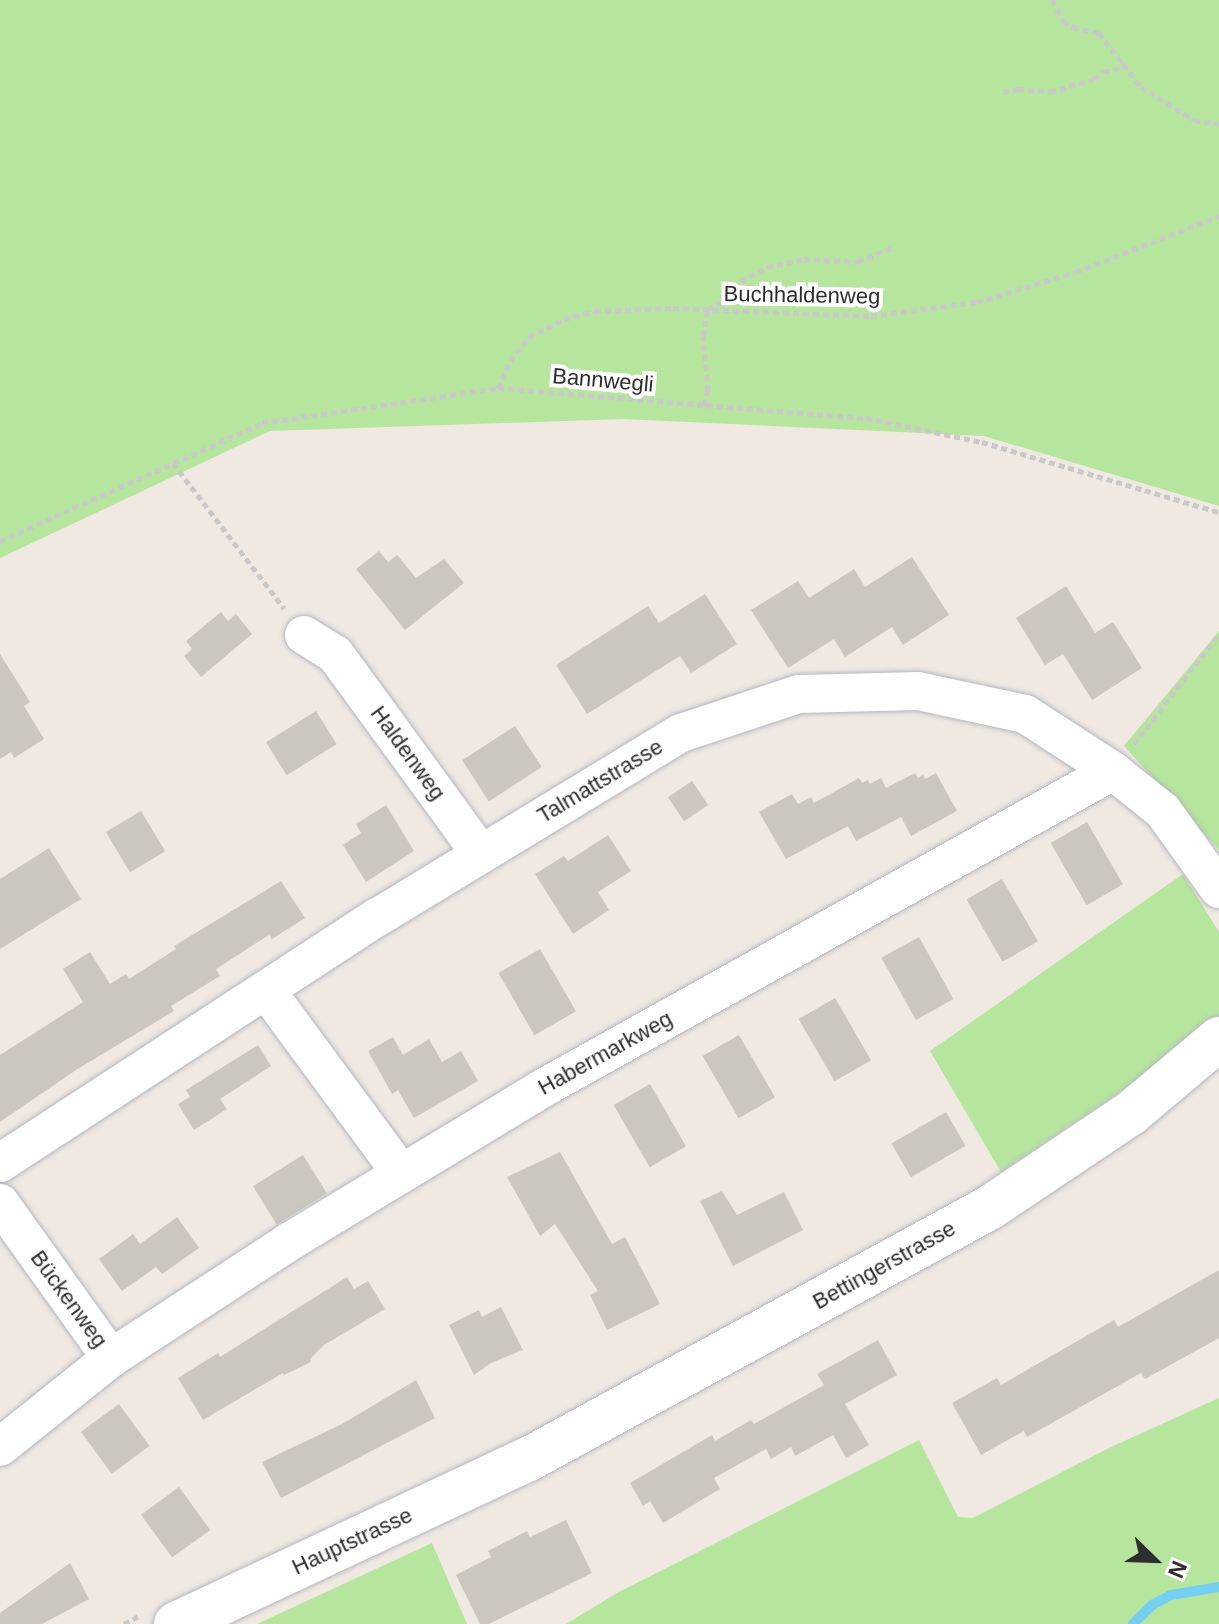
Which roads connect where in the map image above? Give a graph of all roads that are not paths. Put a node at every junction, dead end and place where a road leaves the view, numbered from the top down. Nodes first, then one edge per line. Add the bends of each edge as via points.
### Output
1 (320, 644) road end
2 (1113, 771) junction
3 (480, 853) junction
4 (1219, 889) edge
5 (266, 990) junction
6 (1219, 1039) edge
7 (0, 1163) edge
8 (401, 1173) junction
9 (0, 1203) edge
10 (111, 1358) junction
11 (0, 1447) edge
12 (529, 1459) joint
13 (176, 1624) edge

1 - 3 street, Haldenweg
2 - 3 street, Talmattstrasse via 1025,714 918,691 799,694 681,733
2 - 4 street, Talmattstrasse via 1163,811
2 - 8 street, Habermarkweg via 556,1080
3 - 5 street, Talmattstrasse
5 - 7 street, Talmattstrasse
5 - 8 street
6 - 12 street, Bettingerstrasse via 1131,1113 989,1208
8 - 10 street, Habermarkweg
9 - 10 street, Bückenweg
10 - 11 street, Bückenweg
12 - 13 street, Hauptstrasse

